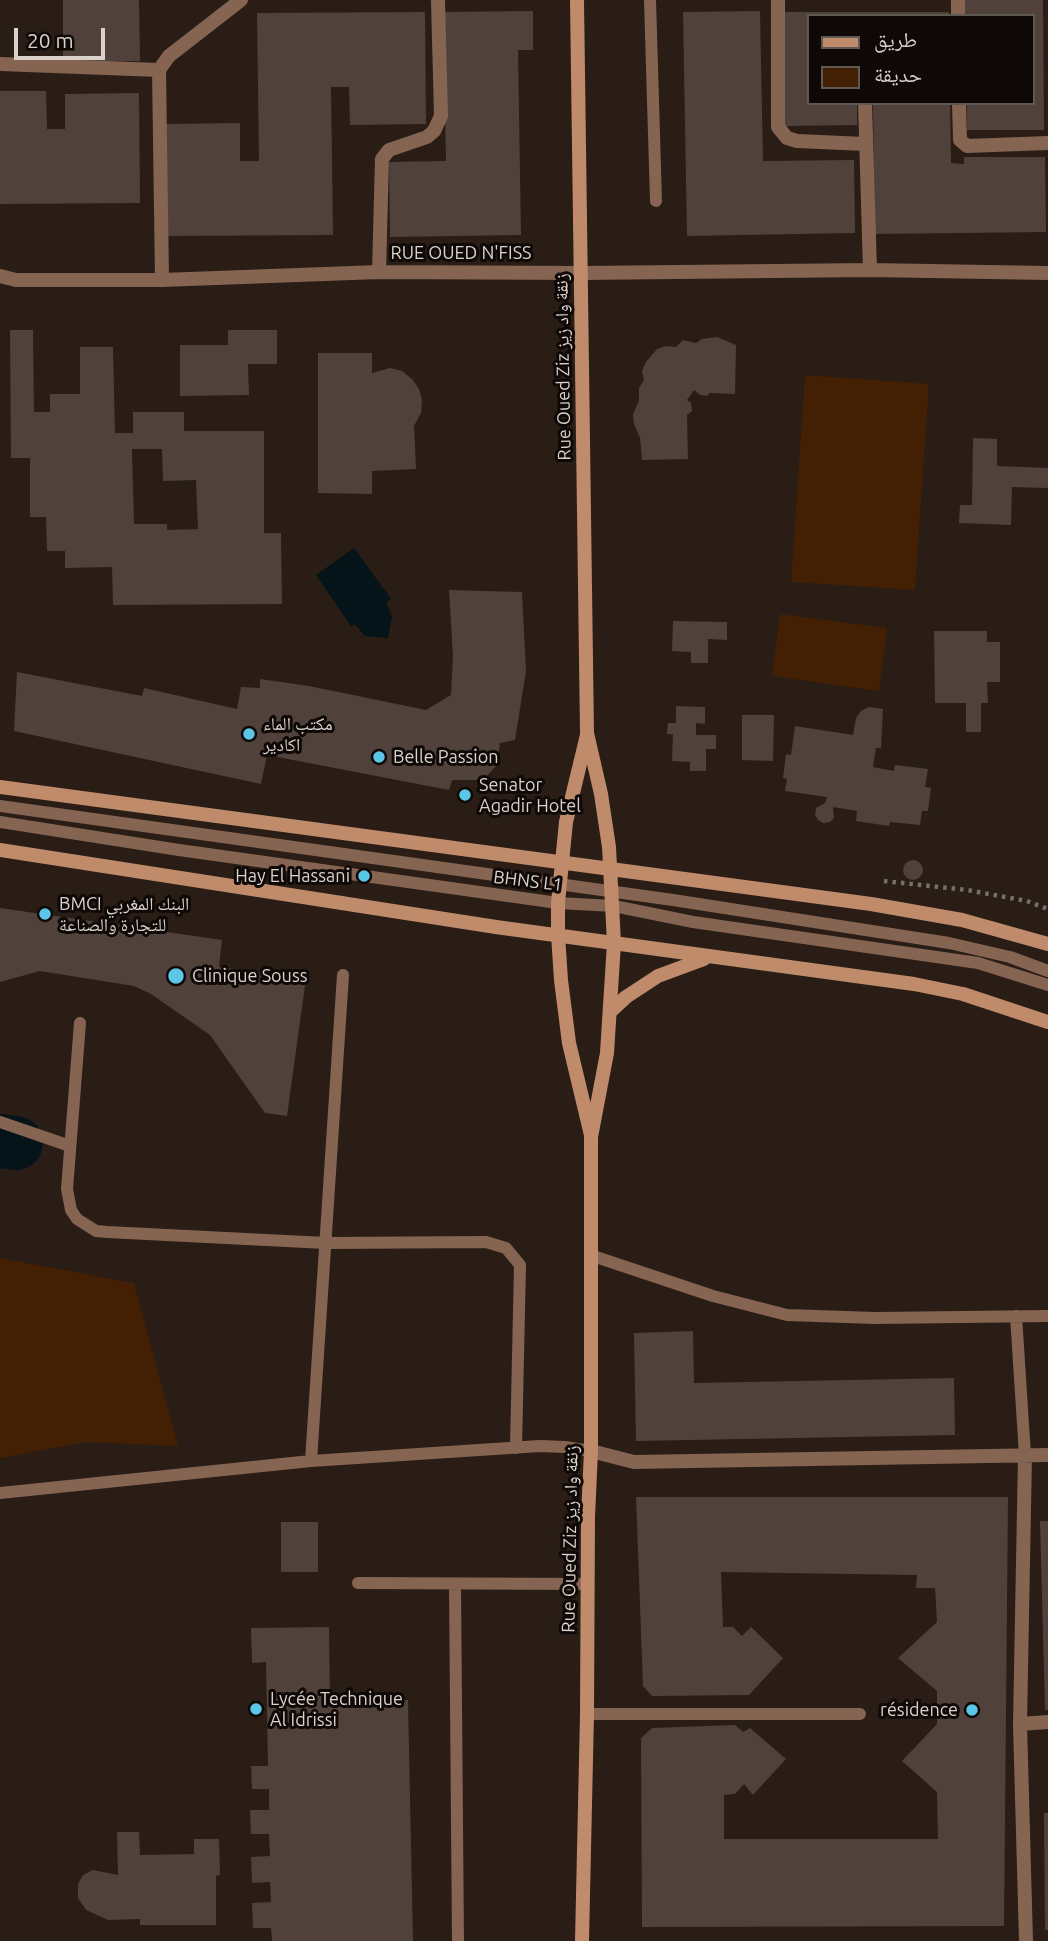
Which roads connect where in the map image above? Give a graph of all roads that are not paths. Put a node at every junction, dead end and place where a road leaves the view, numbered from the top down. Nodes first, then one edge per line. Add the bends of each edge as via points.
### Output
1 (241, 0) edge
2 (438, 0) edge
3 (577, 0) edge
4 (650, 0) edge
5 (778, 0) edge
6 (0, 64) edge
7 (159, 70) junction
8 (865, 105) edge
9 (959, 105) edge
10 (1048, 143) edge
11 (865, 144) junction
12 (656, 201) dead end
13 (870, 270) junction
14 (379, 272) junction
15 (581, 273) junction
16 (1048, 273) edge
17 (0, 276) edge
18 (162, 280) junction
19 (587, 733) junction
20 (0, 787) edge
21 (0, 806) edge
22 (0, 822) edge
23 (0, 849) edge
24 (562, 862) junction
25 (611, 869) junction
26 (560, 885) junction
27 (613, 899) junction
28 (558, 903) junction
29 (558, 935) junction
30 (614, 943) junction
31 (1048, 944) edge
32 (714, 957) junction
33 (1048, 971) edge
34 (343, 975) dead end
35 (1048, 985) edge
36 (612, 1010) junction
37 (1048, 1022) edge
38 (80, 1023) dead end
39 (0, 1122) edge
40 (591, 1138) junction
41 (70, 1146) junction
42 (326, 1243) junction
43 (590, 1255) junction
44 (1016, 1316) junction
45 (1048, 1316) edge
46 (516, 1448) junction
47 (591, 1451) junction
48 (1025, 1455) junction
49 (1048, 1455) edge
50 (311, 1461) junction
51 (0, 1493) edge
52 (358, 1583) dead end
53 (455, 1584) junction
54 (588, 1584) junction
55 (587, 1714) junction
56 (860, 1714) dead end
57 (1048, 1722) edge
58 (1020, 1724) junction
59 (458, 1941) edge
60 (582, 1941) edge
61 (1026, 1941) edge

1 - 7 street via 169,56
2 - 14 street via 441,116 427,137 389,150 382,159
3 - 15 street, Rue Oued Ziz زنقة واد زيز
4 - 12 lane
5 - 11 street via 781,133 797,141
6 - 7 street
7 - 18 street
8 - 11 street
9 - 10 street via 960,139 967,146
11 - 13 street
13 - 15 street, RUE OUED N'FISS
13 - 16 street, RUE OUED N'FISS
14 - 15 street, RUE OUED N'FISS
14 - 18 street, RUE OUED N'FISS
15 - 19 street, Rue Oued Ziz زنقة واد زيز
17 - 18 street, RUE OUED N'FISS via 16,280
19 - 24 street, Rue Oued Ziz زنقة واد زيز via 572,792
19 - 25 street, Rue Oued Ziz زنقة واد زيز
20 - 24 street
21 - 26 lane, BHNS L1
22 - 28 lane, BHNS L1
23 - 29 street
24 - 25 street
24 - 26 street, Rue Oued Ziz زنقة واد زيز
25 - 27 street, Rue Oued Ziz زنقة واد زيز
25 - 31 street via 871,904 1006,930
26 - 27 lane, BHNS L1
26 - 28 street, Rue Oued Ziz زنقة واد زيز
27 - 28 lane, BHNS L1
27 - 30 street, Rue Oued Ziz زنقة واد زيز
27 - 33 lane, BHNS L1 via 949,943
27 - 35 lane, BHNS L1 via 693,922 978,963
28 - 29 street, Rue Oued Ziz زنقة واد زيز
29 - 30 street
29 - 40 street, Rue Oued Ziz زنقة واد زيز via 567,1033
30 - 32 street
30 - 36 street, Rue Oued Ziz زنقة واد زيز
32 - 36 street via 658,976
32 - 37 street via 914,984
34 - 42 lane
36 - 40 street, Rue Oued Ziz زنقة واد زيز
38 - 41 lane
39 - 41 lane
40 - 43 street, Rue Oued Ziz زنقة واد زيز
41 - 42 lane via 68,1200 77,1219 96,1231
42 - 46 lane via 486,1242 506,1248 520,1265
42 - 50 lane
43 - 44 lane via 713,1296 788,1315
43 - 47 street, Rue Oued Ziz زنقة واد زيز
44 - 45 lane
44 - 48 lane
46 - 47 lane
46 - 50 lane
47 - 48 street via 634,1462
47 - 54 street, Rue Oued Ziz زنقة واد زيز
48 - 49 street
48 - 58 street
50 - 51 lane
52 - 53 lane
53 - 54 lane
53 - 59 lane
54 - 55 street, Rue Oued Ziz زنقة واد زيز
55 - 56 lane
55 - 60 street, Rue Oued Ziz زنقة واد زيز
57 - 58 street
58 - 61 street

